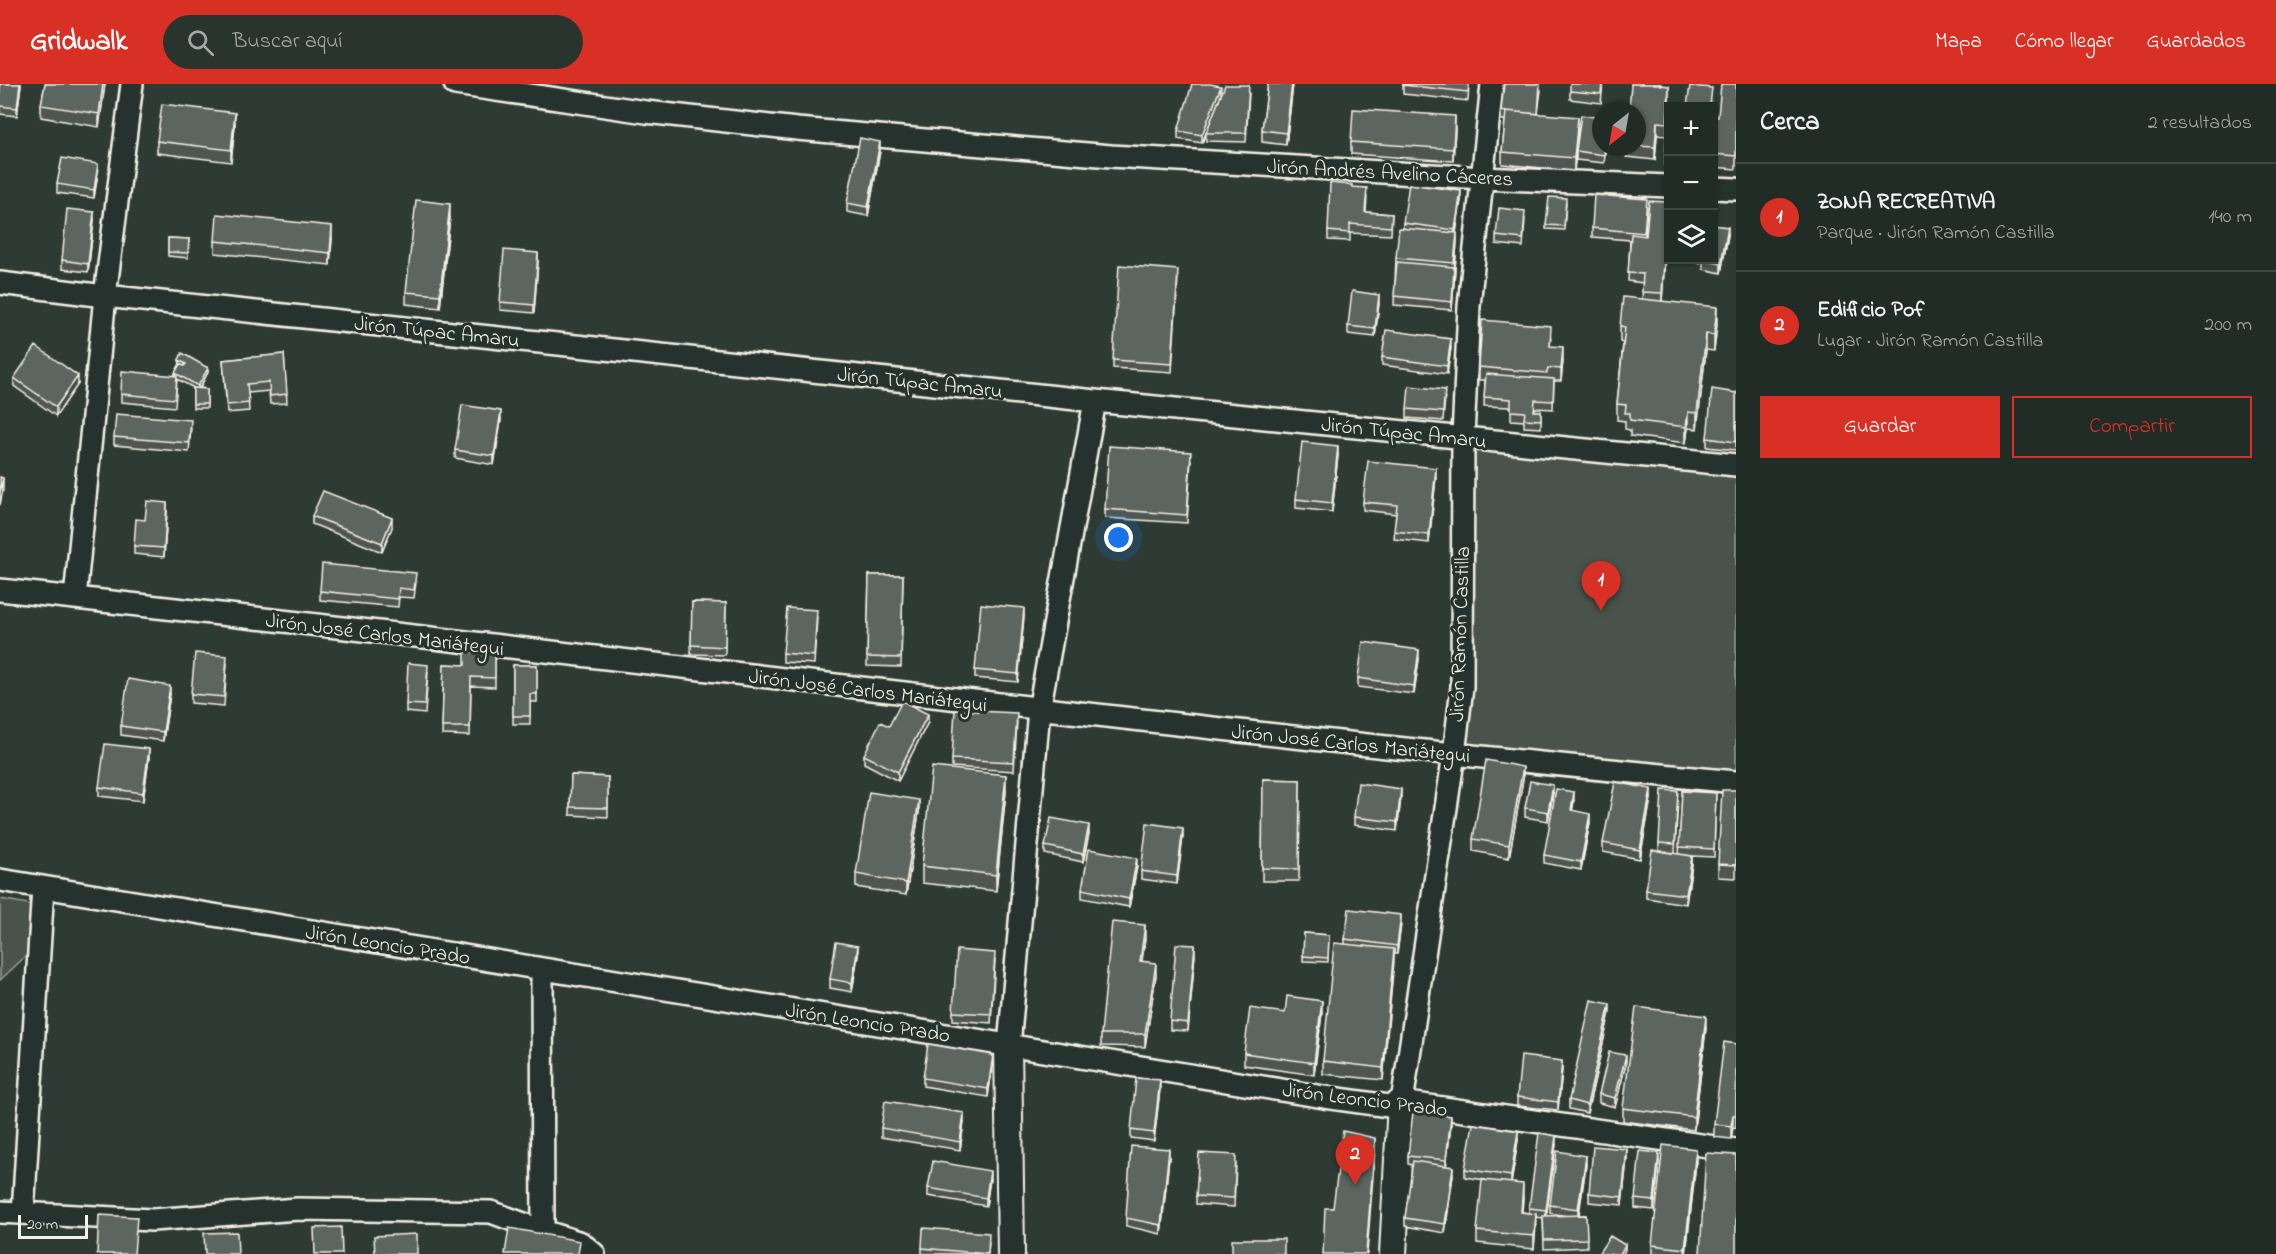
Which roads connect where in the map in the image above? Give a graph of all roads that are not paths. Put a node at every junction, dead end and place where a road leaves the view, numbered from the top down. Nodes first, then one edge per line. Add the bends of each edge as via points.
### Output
1 (132, 84) edge
2 (455, 84) edge
3 (1492, 84) edge
4 (1483, 178) junction
5 (1664, 186) edge
6 (1718, 188) edge
7 (1736, 189) edge
8 (0, 283) edge
9 (105, 296) junction
10 (1095, 401) junction
11 (1463, 438) junction
12 (1736, 465) edge
13 (0, 590) edge
14 (75, 598) junction
15 (1039, 710) junction
16 (1454, 754) junction
17 (1736, 782) edge
18 (0, 880) edge
19 (43, 887) junction
20 (543, 970) junction
21 (1008, 1045) junction
22 (1401, 1102) junction
23 (1009, 1126) joint
24 (1736, 1150) edge
25 (1011, 1208) joint
26 (0, 1212) edge
27 (23, 1213) junction
28 (543, 1232) junction
29 (594, 1254) edge
30 (1011, 1254) edge
31 (1393, 1254) edge

1 - 9 street
2 - 4 street, Jirón Andrés Avelino Cáceres via 797,129 1111,156
3 - 4 street, Jirón Ramón Castilla
4 - 5 street, Jirón Andrés Avelino Cáceres
4 - 11 street, Jirón Ramón Castilla via 1469,306
6 - 7 street
8 - 9 street, Jirón Túpac Amaru
9 - 10 street, Jirón Túpac Amaru
9 - 14 street
10 - 11 street, Jirón Túpac Amaru
10 - 15 street
11 - 12 street, Jirón Túpac Amaru
11 - 16 street, Jirón Ramón Castilla via 1462,687
13 - 14 street, Jirón José Carlos Mariátegui
14 - 15 street, Jirón José Carlos Mariátegui
15 - 16 street, Jirón José Carlos Mariátegui
15 - 21 street
16 - 17 street, Jirón José Carlos Mariátegui
16 - 22 street, Jirón Ramón Castilla
18 - 19 street, Jirón Leoncio Prado
19 - 20 street, Jirón Leoncio Prado
19 - 27 street
20 - 21 street, Jirón Leoncio Prado
20 - 28 street
21 - 22 street, Jirón Leoncio Prado via 1378,1105
21 - 23 street
22 - 24 street, Jirón Leoncio Prado
22 - 31 street, Jirón Ramón Castilla
23 - 25 street
25 - 30 street
26 - 27 street
27 - 28 street via 152,1220 298,1209 491,1212
28 - 29 street via 581,1243

